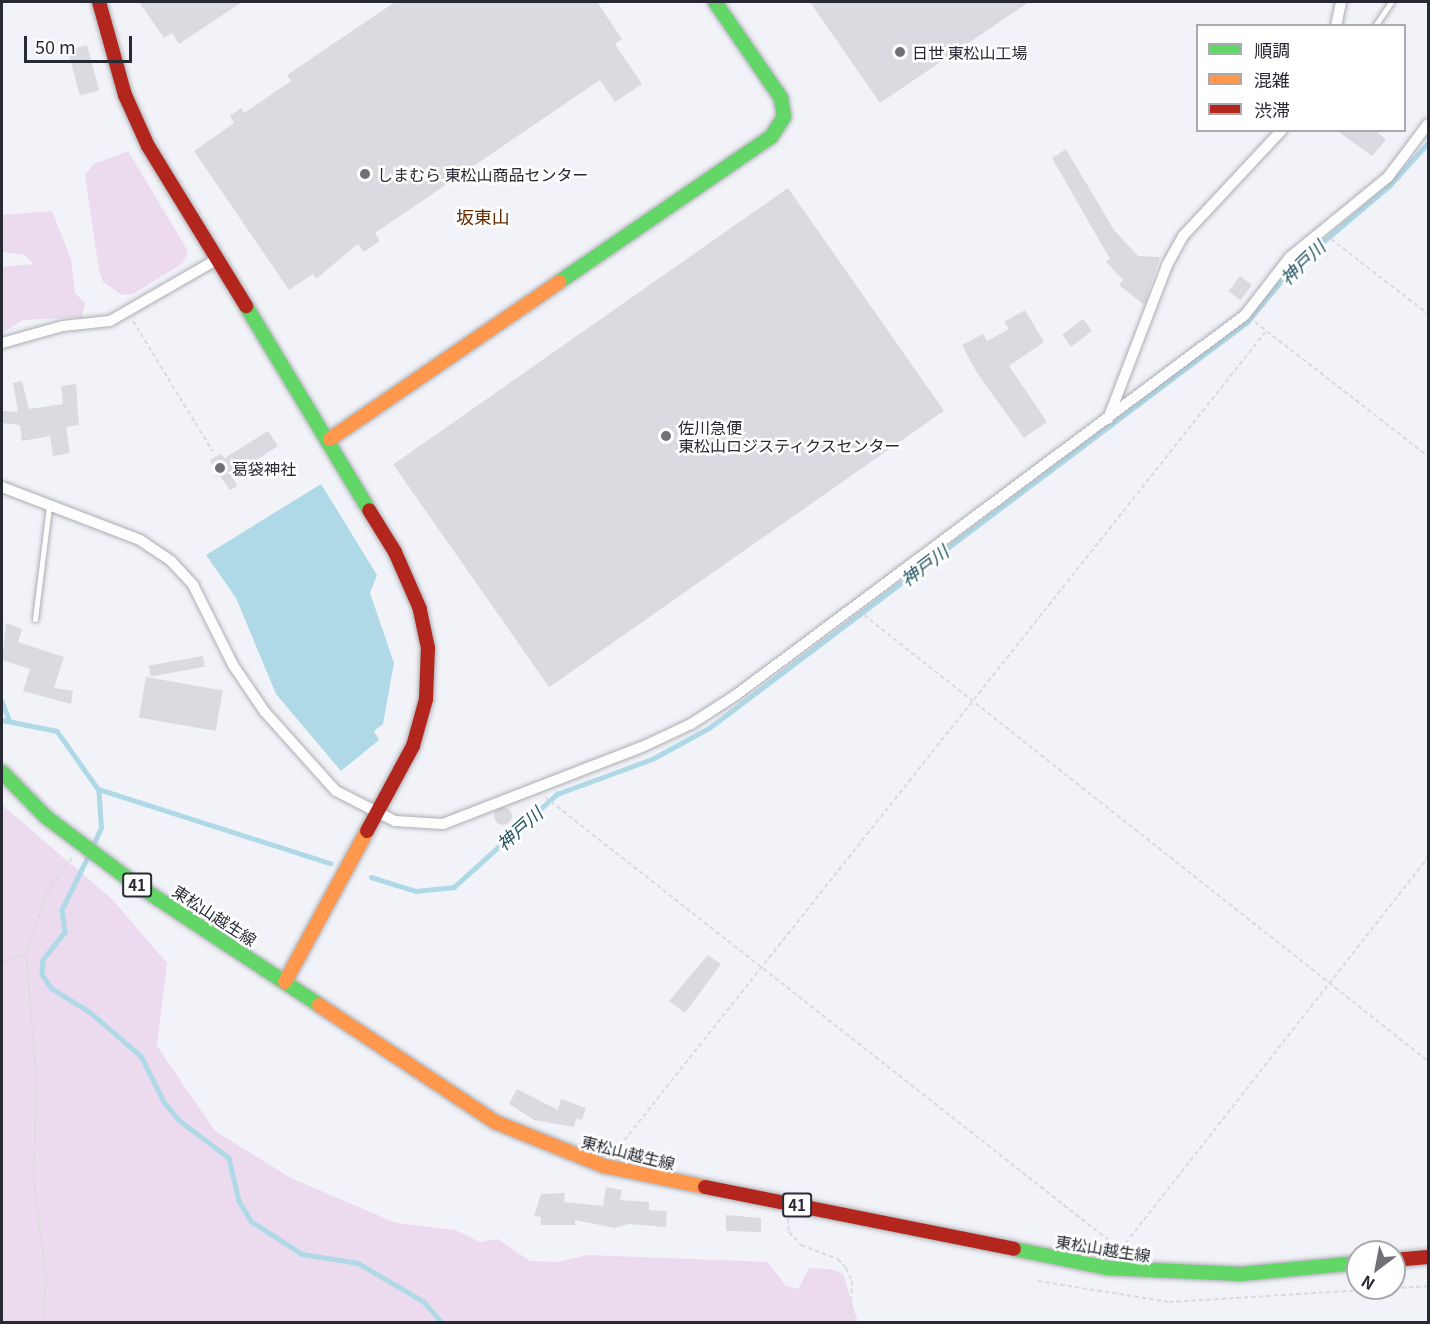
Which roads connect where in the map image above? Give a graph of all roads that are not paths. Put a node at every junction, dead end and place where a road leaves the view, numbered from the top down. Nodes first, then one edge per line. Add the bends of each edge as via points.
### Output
1 (99, 2) edge
2 (715, 2) edge
3 (1341, 2) edge
4 (1391, 2) edge
5 (1336, 24) edge
6 (1376, 24) edge
7 (1428, 124) edge
8 (1280, 132) edge
9 (218, 259) junction
10 (2, 344) edge
11 (1108, 419) junction
12 (330, 439) junction
13 (2, 487) edge
14 (49, 506) junction
15 (35, 619) dead end
16 (2, 772) edge
17 (378, 815) junction
18 (285, 982) junction
19 (1428, 1257) edge
20 (1406, 1259) edge
21 (1346, 1264) edge

1 - 9 street via 125,95 148,146
2 - 12 street via 781,98 784,117 771,137
3 - 5 street
4 - 6 lane
7 - 11 street via 1388,177 1290,257 1245,315
8 - 11 street via 1183,236 1167,265
9 - 10 street via 110,321 30,333
9 - 12 street
11 - 17 street via 691,724 442,824 411,825
12 - 17 street via 395,552 420,609 428,648 420,723
13 - 14 street
14 - 15 lane
14 - 17 street via 140,540 171,561 194,585 233,665 278,729 336,791
16 - 18 street, 東松山越生線 / 41 via 81,846
17 - 18 street
18 - 21 street, 東松山越生線 / 41 via 495,1122 604,1166 1107,1268 1241,1274
19 - 20 street

